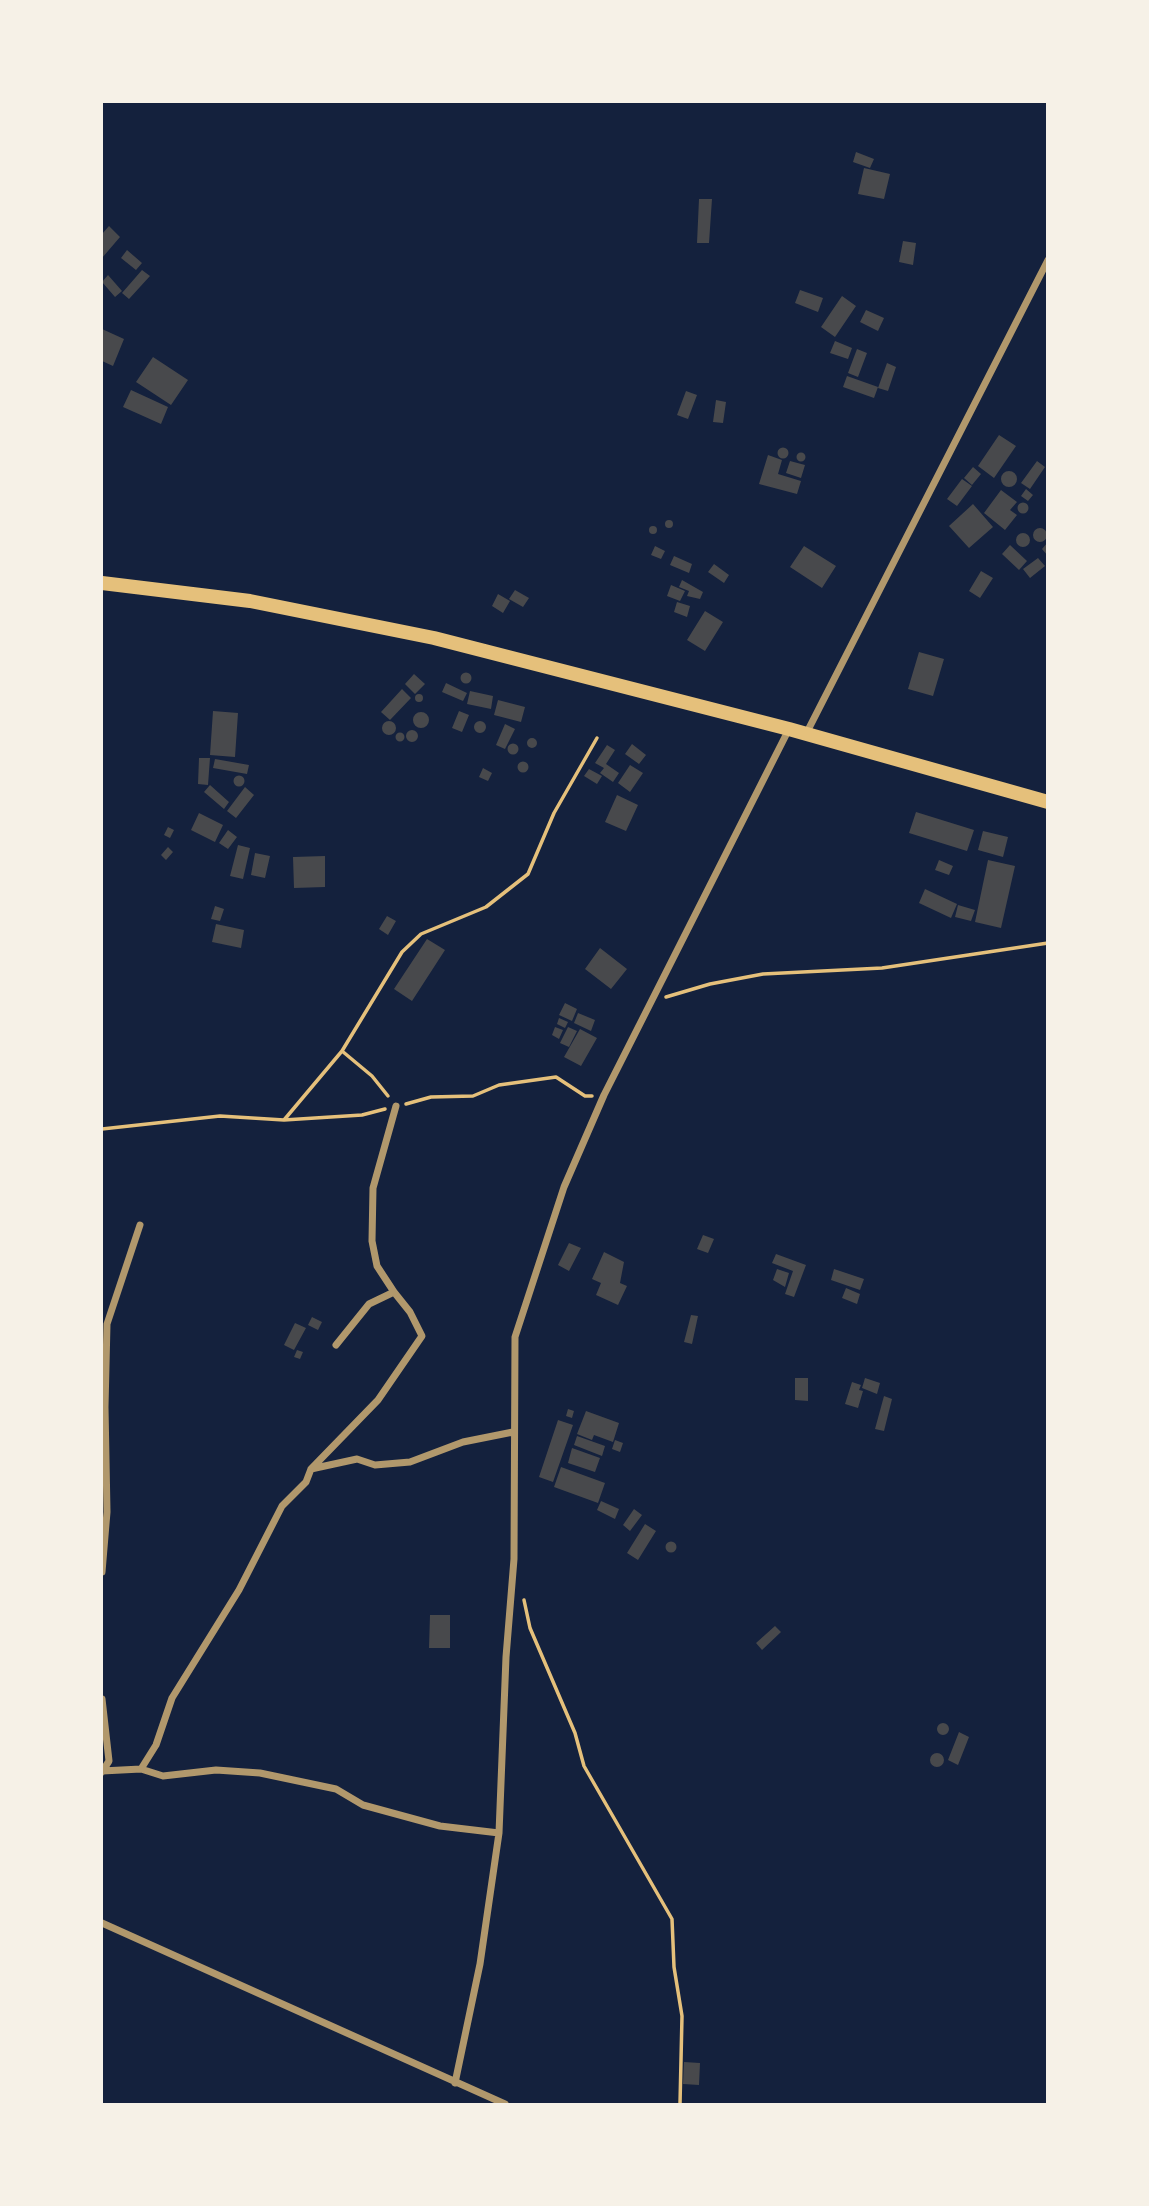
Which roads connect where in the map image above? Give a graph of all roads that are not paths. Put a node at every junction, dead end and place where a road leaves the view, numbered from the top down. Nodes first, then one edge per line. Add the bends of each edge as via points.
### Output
1 (1048, 260) edge
2 (102, 583) edge
3 (789, 729) junction
4 (805, 734) junction
5 (1048, 802) edge
6 (396, 1106) road end
7 (141, 1225) dead end
8 (394, 1292) junction
9 (335, 1345) dead end
10 (513, 1432) junction
11 (311, 1469) junction
12 (102, 1572) edge
13 (102, 1699) edge
14 (141, 1769) junction
15 (102, 1772) edge
16 (499, 1833) junction
17 (102, 1923) edge
18 (455, 2083) junction
19 (505, 2105) edge

1 - 4 street
2 - 3 highway via 250,601 434,638
3 - 4 highway
3 - 10 street via 604,1095 564,1187 515,1337
4 - 5 highway
6 - 8 street via 373,1188 372,1241 377,1266
7 - 12 street via 107,1324 107,1512
8 - 9 street via 369,1304
8 - 11 street via 422,1336 378,1400
10 - 11 street via 463,1442 410,1462 375,1465 357,1459
10 - 16 street via 514,1559
11 - 14 street via 306,1482 282,1506 239,1590 172,1698 156,1745
13 - 15 street via 109,1761
14 - 15 street
14 - 16 street via 163,1776 216,1770 260,1773 337,1789 363,1805 440,1826
16 - 18 street via 480,1964
17 - 18 street
18 - 19 street

